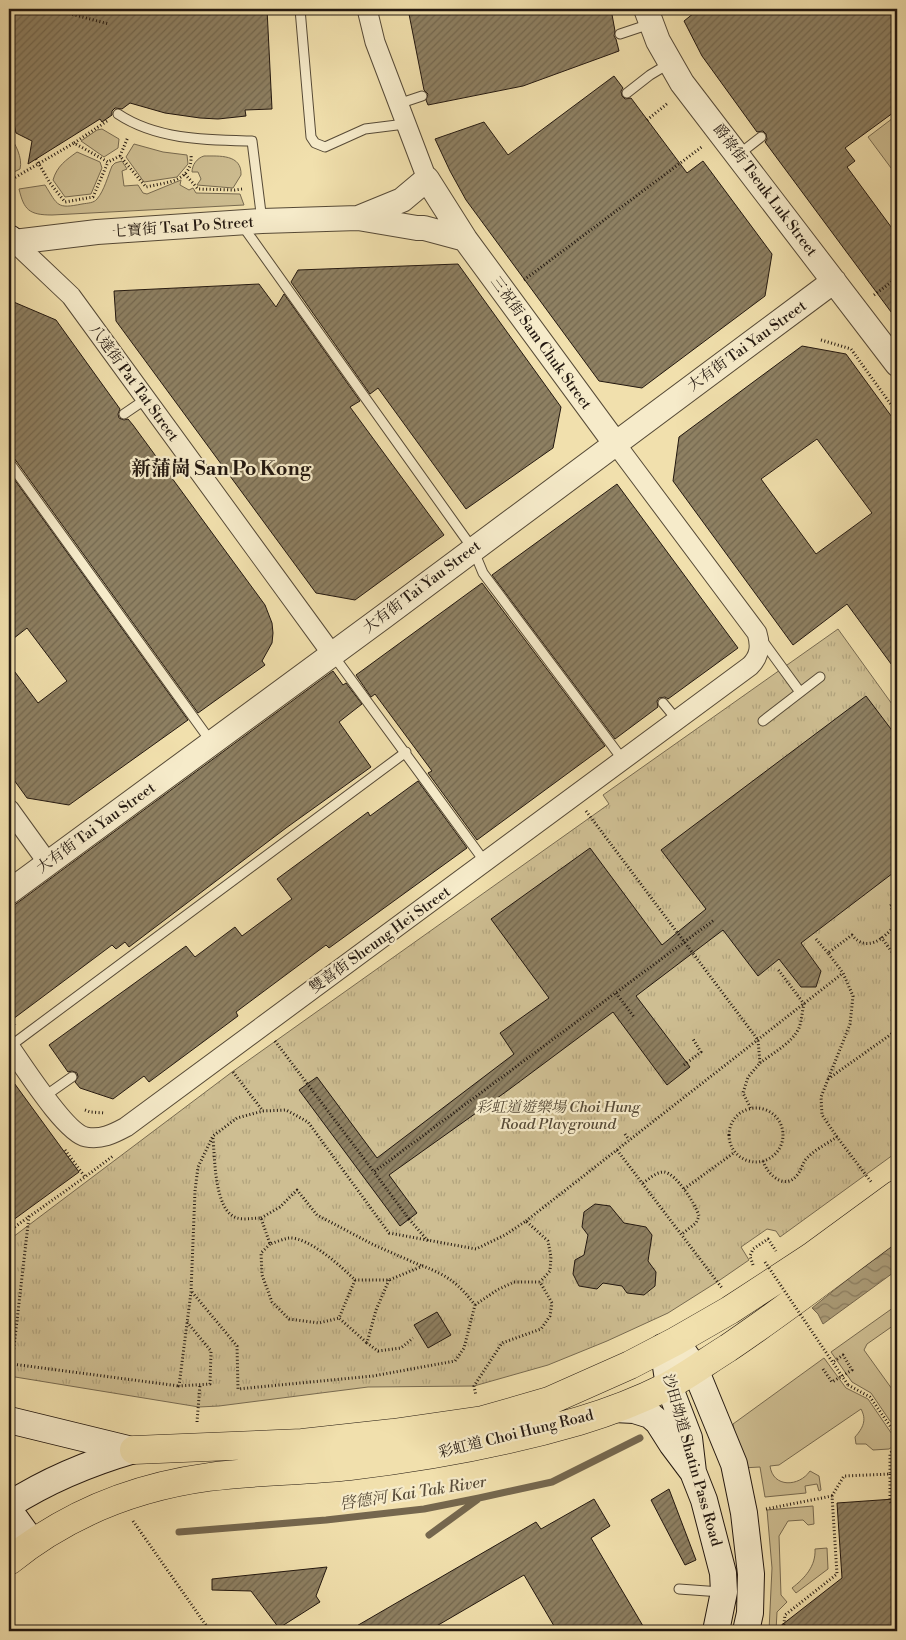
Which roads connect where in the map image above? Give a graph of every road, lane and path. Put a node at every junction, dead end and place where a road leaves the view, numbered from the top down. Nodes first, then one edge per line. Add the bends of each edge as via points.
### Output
1 (52, 9) edge
2 (300, 9) edge
3 (367, 9) edge
4 (648, 16) edge
5 (109, 24) dead end
6 (620, 34) dead end
7 (670, 63) junction
8 (627, 93) dead end
9 (422, 96) dead end
10 (669, 102) dead end
11 (398, 104) junction
12 (118, 114) joint
13 (648, 120) dead end
14 (133, 124) junction
15 (405, 124) junction
16 (761, 137) dead end
17 (190, 138) junction
18 (74, 143) junction
19 (703, 146) dead end
20 (738, 155) junction
21 (120, 156) junction
22 (36, 159) dead end
23 (108, 162) junction
24 (185, 174) junction
25 (427, 179) junction
26 (9, 181) edge
27 (258, 186) junction
28 (358, 218) junction
29 (251, 222) junction
30 (465, 239) junction
31 (10, 241) edge
32 (897, 278) edge
33 (834, 281) junction
34 (521, 282) dead end
35 (874, 295) dead end
36 (821, 340) dead end
37 (897, 364) edge
38 (146, 399) junction
39 (897, 413) edge
40 (124, 414) dead end
41 (615, 443) junction
42 (9, 462) edge
43 (473, 549) junction
44 (757, 633) junction
45 (760, 652) joint
46 (332, 654) junction
47 (820, 677) dead end
48 (800, 692) junction
49 (663, 703) dead end
50 (677, 720) junction
51 (763, 721) dead end
52 (212, 743) junction
53 (406, 752) junction
54 (623, 760) junction
55 (9, 809) edge
56 (585, 811) dead end
57 (485, 862) junction
58 (48, 863) junction
59 (9, 892) edge
60 (897, 901) edge
61 (714, 920) dead end
62 (881, 937) junction
63 (816, 939) dead end
64 (828, 953) junction
65 (897, 959) edge
66 (777, 968) dead end
67 (843, 973) junction
68 (616, 993) junction
69 (897, 993) edge
70 (804, 1004) junction
71 (9, 1016) edge
72 (634, 1017) dead end
73 (897, 1029) edge
74 (693, 1039) dead end
75 (274, 1040) dead end
76 (758, 1040) junction
77 (14, 1043) edge
78 (760, 1063) junction
79 (684, 1065) dead end
80 (232, 1072) dead end
81 (72, 1077) dead end
82 (827, 1080) junction
83 (52, 1091) junction
84 (751, 1109) junction
85 (263, 1111) junction
86 (110, 1113) dead end
87 (625, 1134) dead end
88 (213, 1136) junction
89 (837, 1137) junction
90 (629, 1140) junction
91 (617, 1150) junction
92 (735, 1152) junction
93 (763, 1161) junction
94 (374, 1172) junction
95 (85, 1177) dead end
96 (643, 1183) junction
97 (872, 1183) dead end
98 (684, 1189) junction
99 (897, 1194) edge
100 (30, 1216) junction
101 (262, 1218) junction
102 (526, 1221) junction
103 (897, 1224) edge
104 (9, 1231) edge
105 (682, 1234) junction
106 (429, 1242) junction
107 (270, 1244) junction
108 (423, 1266) junction
109 (755, 1270) dead end
110 (355, 1280) junction
111 (389, 1280) junction
112 (540, 1282) junction
113 (723, 1291) dead end
114 (191, 1292) junction
115 (475, 1305) junction
116 (339, 1318) junction
117 (187, 1322) junction
118 (413, 1338) dead end
119 (367, 1343) junction
120 (670, 1344) junction
121 (833, 1362) junction
122 (695, 1369) junction
123 (823, 1369) dead end
124 (179, 1386) junction
125 (200, 1386) junction
126 (669, 1386) junction
127 (477, 1399) dead end
128 (614, 1409) junction
129 (9, 1420) edge
130 (196, 1427) dead end
131 (897, 1436) edge
132 (897, 1448) edge
133 (134, 1450) junction
134 (693, 1472) junction
135 (890, 1474) junction
136 (832, 1496) junction
137 (9, 1505) edge
138 (9, 1510) edge
139 (760, 1510) dead end
140 (897, 1514) edge
141 (133, 1521) dead end
142 (32, 1542) junction
143 (9, 1561) edge
144 (679, 1589) dead end
145 (724, 1592) junction
146 (9, 1594) edge
147 (13, 1597) dead end
148 (210, 1631) edge
149 (716, 1631) edge
150 (746, 1631) edge
151 (783, 1631) edge

1 - 5 path
2 - 15 lane via 311,137 315,142 326,147 365,129
3 - 11 street, 三祝街 Sam Chuk Street via 375,42
4 - 6 lane
4 - 7 street, 爵祿街 Tseuk Luk Street
7 - 8 lane
7 - 20 street, 爵祿街 Tseuk Luk Street
9 - 11 lane
10 - 13 path
11 - 15 street, 三祝街 Sam Chuk Street
12 - 14 lane
12 - 18 path
14 - 17 lane
14 - 21 path
15 - 25 street, 三祝街 Sam Chuk Street
16 - 20 lane
17 - 24 path via 192,164
17 - 27 lane via 252,141
18 - 23 path
18 - 26 path
19 - 34 path
20 - 33 street, 爵祿街 Tseuk Luk Street
21 - 23 path
21 - 24 path via 146,187
22 - 23 path, bridge via 65,202 93,197
24 - 27 path via 198,189 235,190
25 - 28 street, 七寶街 Tsat Po Street via 402,200
25 - 30 street, 三祝街 Sam Chuk Street
27 - 29 lane
28 - 29 street, 七寶街 Tsat Po Street
28 - 30 street, 七寶街 Tsat Po Street via 424,228
29 - 31 street, 七寶街 Tsat Po Street
29 - 43 lane
30 - 41 street, 三祝街 Sam Chuk Street
31 - 38 street, 八達街 Pat Tat Street via 71,296
32 - 35 path
33 - 37 street, 爵祿街 Tseuk Luk Street
33 - 41 street, 大有街 Tai Yau Street
36 - 39 path via 851,349
38 - 40 lane
38 - 46 street, 八達街 Pat Tat Street
41 - 43 street, 大有街 Tai Yau Street
41 - 44 street, 三祝街 Sam Chuk Street
42 - 52 lane
43 - 46 street, 大有街 Tai Yau Street
43 - 54 lane via 484,573
44 - 45 street, 三祝街 Sam Chuk Street
44 - 48 lane
45 - 50 street, 雙喜街 Sheung Hei Street via 750,666
46 - 52 street, 大有街 Tai Yau Street
46 - 53 lane
47 - 48 lane
48 - 51 lane
49 - 50 lane
50 - 54 street, 雙喜街 Sheung Hei Street
52 - 58 street, 大有街 Tai Yau Street
53 - 57 lane
53 - 77 lane
54 - 57 street, 雙喜街 Sheung Hei Street
55 - 58 street
56 - 76 path
57 - 83 street, 雙喜街 Sheung Hei Street via 114,1134 102,1138 77,1133 68,1125
58 - 59 street, 大有街 Tai Yau Street
60 - 62 path via 890,906 895,914 894,925
61 - 68 path, bridge
62 - 64 path via 873,943 862,944 852,935
62 - 65 path
63 - 64 path
64 - 67 path
66 - 70 path
67 - 70 path
67 - 82 path via 853,996 850,1024
68 - 72 path
68 - 94 path, bridge
69 - 73 path via 892,1011
70 - 76 path
70 - 78 path via 794,1037
71 - 77 path
73 - 82 path
74 - 79 path via 701,1052
75 - 94 path
76 - 78 path
76 - 90 path
77 - 83 street, 雙喜街 Sheung Hei Street
78 - 84 path via 748,1077 743,1093
80 - 85 path
81 - 83 lane
82 - 89 path via 821,1097 822,1115
83 - 86 path via 90,1112
84 - 92 path via 733,1120 729,1130 729,1141
84 - 93 path via 774,1115 782,1127 783,1139 779,1150
85 - 88 path via 237,1118
85 - 106 path via 286,1110 308,1122 389,1233
87 - 90 path
88 - 101 path via 224,1208 237,1218
88 - 114 path via 198,1167 194,1191
89 - 93 path via 806,1158 797,1176 790,1180 780,1181 771,1176
89 - 97 path
90 - 91 path
91 - 96 path
91 - 102 path
92 - 93 path via 750,1162
92 - 98 path
94 - 106 path, bridge
95 - 100 path
96 - 98 path via 664,1172 672,1174
96 - 105 path
98 - 105 path via 698,1209 699,1216 696,1223
99 - 120 main road, 彩虹道 Choi Hung Road via 770,1285
100 - 104 path
100 - 124 path via 12,1364
101 - 107 path
101 - 108 path via 280,1207 297,1190 317,1215
102 - 106 path via 476,1249
102 - 112 path via 548,1241 550,1271
103 - 122 main road, 彩虹道 Choi Hung Road via 760,1326
105 - 113 path
107 - 110 path via 290,1238 311,1245
107 - 116 path via 261,1253 262,1275 272,1302 289,1319 319,1323
108 - 111 path
108 - 115 path via 444,1274
109 - 121 path, bridge via 750,1256 753,1249 768,1239 778,1253 765,1262
110 - 111 path
110 - 116 path
111 - 119 path
112 - 115 path via 514,1282
112 - 127 path via 552,1303 550,1316 541,1329 502,1343 474,1386
114 - 115 path via 237,1346 238,1389 373,1376 455,1361 464,1348
114 - 117 path
116 - 119 path
117 - 124 path
117 - 125 path via 211,1351 210,1384
118 - 119 path via 401,1348 378,1351
120 - 122 main road, 沙田坳道 Shatin Pass Road
120 - 126 main road, 沙田坳道 Shatin Pass Road
120 - 133 main road, 彩虹道 Choi Hung Road via 549,1401 483,1420 302,1443
121 - 123 path via 843,1355 852,1370 832,1382
121 - 131 path, bridge via 848,1385 870,1397
122 - 126 main road, 彩虹道 Choi Hung Road
122 - 150 main road, 沙田坳道 Shatin Pass Road via 734,1464 744,1513 752,1574
124 - 125 path
125 - 130 path
126 - 128 main road, 彩虹道 Choi Hung Road
126 - 134 main road, 沙田坳道 Shatin Pass Road via 689,1438
128 - 134 main road via 650,1415
128 - 142 main road, 彩虹道 Choi Hung Road via 468,1449 369,1464 209,1477 162,1485 93,1508
129 - 133 main road, 彩虹道 Choi Hung Road
132 - 135 path via 890,1453
133 - 137 main road, 彩虹道 Choi Hung Road via 52,1480
134 - 145 main road, 沙田坳道 Shatin Pass Road via 724,1573
135 - 136 path via 844,1476
135 - 140 path via 890,1501
136 - 139 path
136 - 151 path via 836,1574 785,1615
138 - 142 main road
141 - 148 path
142 - 143 main road, 彩虹道 Choi Hung Road
144 - 145 lane
145 - 149 main road, 沙田坳道 Shatin Pass Road
146 - 147 path

